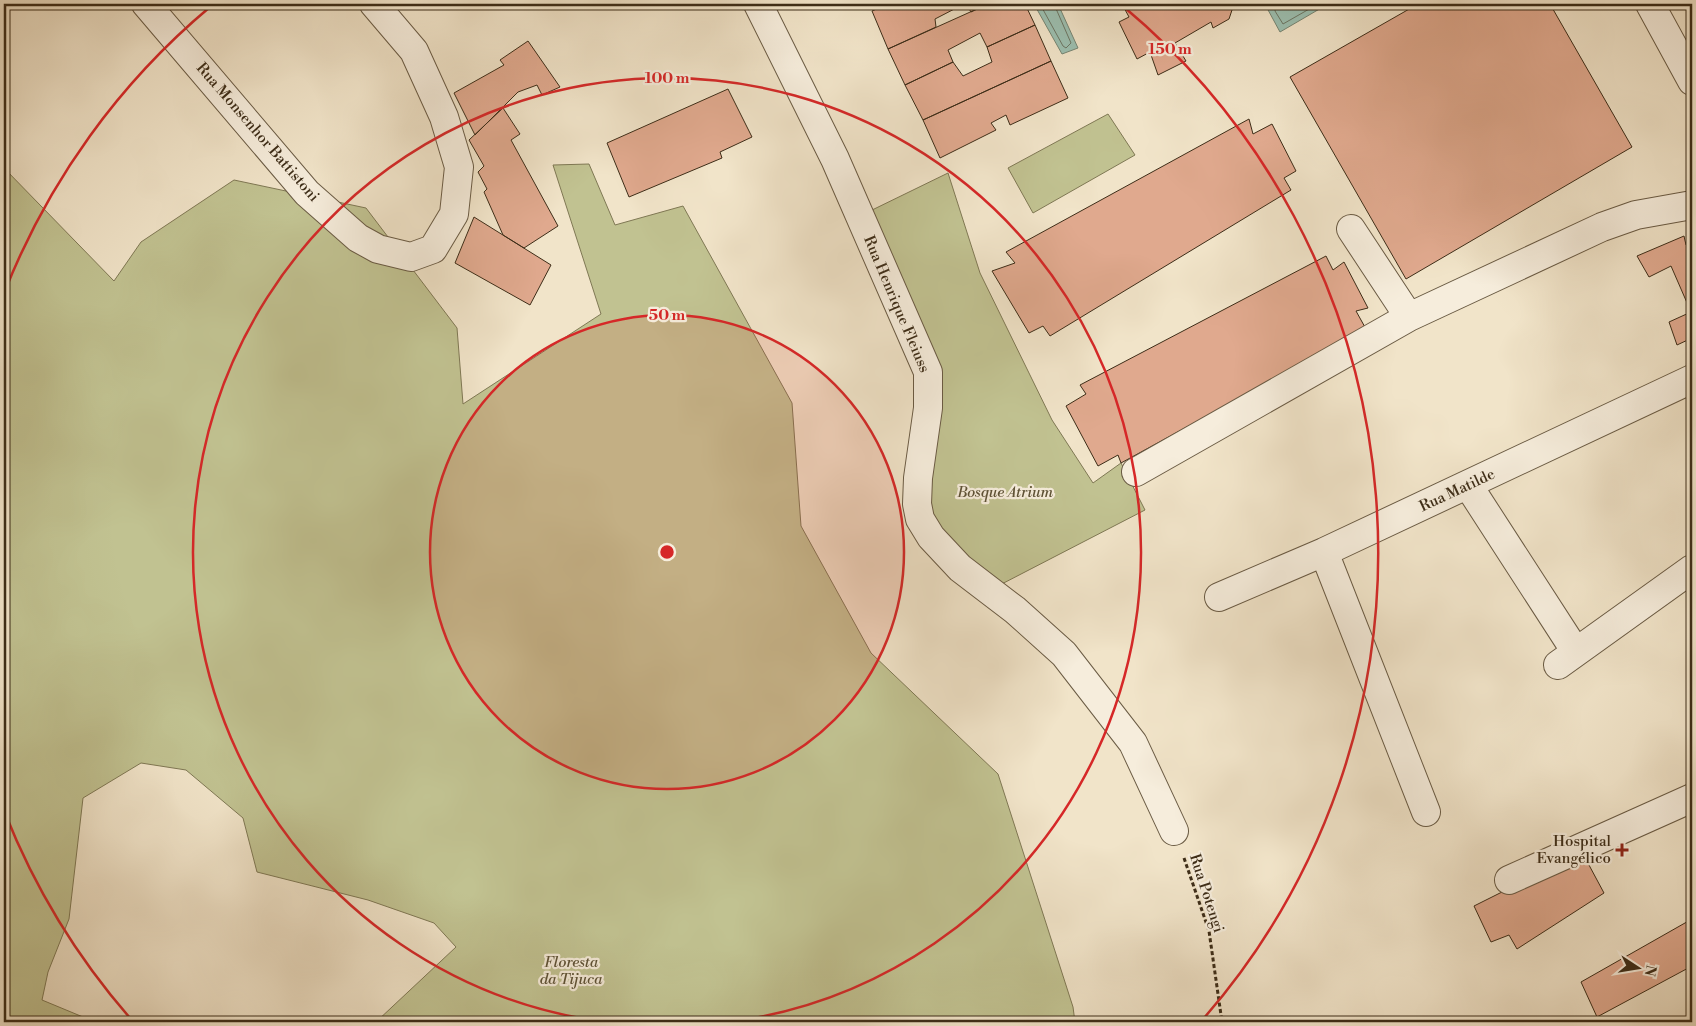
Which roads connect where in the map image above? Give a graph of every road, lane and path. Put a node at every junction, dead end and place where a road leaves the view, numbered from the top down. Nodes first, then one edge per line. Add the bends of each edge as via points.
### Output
1 (146, 4) edge
2 (374, 4) edge
3 (758, 4) edge
4 (1650, 4) edge
5 (1692, 80) edge
6 (1692, 205) edge
7 (1351, 229) dead end
8 (1409, 317) junction
9 (1692, 380) edge
10 (1136, 472) dead end
11 (1468, 485) junction
12 (1324, 552) junction
13 (1692, 569) edge
14 (1219, 597) dead end
15 (1692, 798) edge
16 (1426, 812) dead end
17 (1174, 831) joint
18 (1510, 880) dead end
19 (1222, 1022) edge

1 - 2 street, Rua Monsenhor Battistoni via 307,193 358,238 378,249 411,257 433,248 454,214 459,167 444,118 414,52
3 - 17 street, Rua Henrique Fleiuss via 835,159 928,372 928,408 918,478 920,519 931,537 960,568 1015,610 1064,654 1132,743
4 - 5 street
6 - 8 street via 1636,215 1602,226
7 - 8 street
8 - 10 street
9 - 11 street, Rua Matilde
11 - 12 street, Rua Matilde
11 - 13 street via 1567,659
12 - 14 street, Rua Matilde
12 - 16 street
15 - 18 street
17 - 19 path, Rua Potengi via 1209,931

